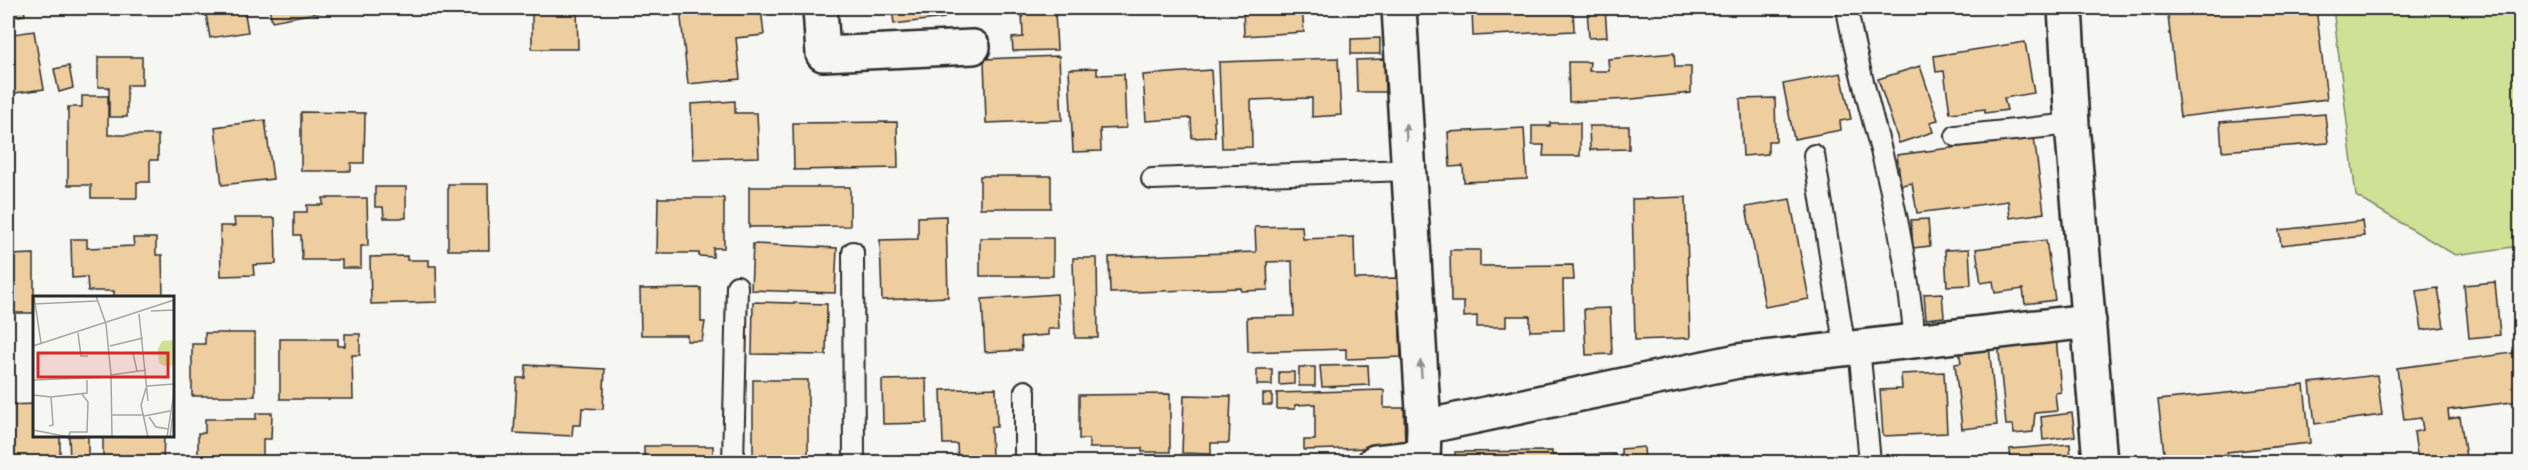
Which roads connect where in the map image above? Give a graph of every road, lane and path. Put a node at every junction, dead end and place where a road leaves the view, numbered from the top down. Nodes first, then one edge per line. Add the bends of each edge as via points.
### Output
1 (820, 8) edge
2 (1399, 8) edge
3 (1847, 8) edge
4 (2065, 8) edge
5 (973, 47) dead end
6 (2072, 124) junction
7 (1956, 136) dead end
8 (1814, 155) dead end
9 (1408, 170) junction
10 (1152, 179) dead end
11 (853, 252) dead end
12 (737, 286) dead end
13 (2089, 321) junction
14 (1915, 341) junction
15 (1852, 348) junction
16 (1025, 391) dead end
17 (1424, 449) edge
18 (733, 462) edge
19 (854, 462) edge
20 (1025, 462) edge
21 (1375, 462) edge
22 (1870, 462) edge
23 (2100, 462) edge

1 - 5 street via 823,54
9 -> 2 street
3 - 14 lane via 1853,48 1891,191
4 - 6 street
6 - 7 lane
6 - 13 street
8 - 15 lane
9 - 10 lane
17 -> 9 street
11 - 19 lane
12 - 18 lane
13 - 14 street
13 - 23 street
14 - 15 street
15 - 17 street via 1738,362
15 - 22 lane
16 - 20 lane
17 - 21 street

